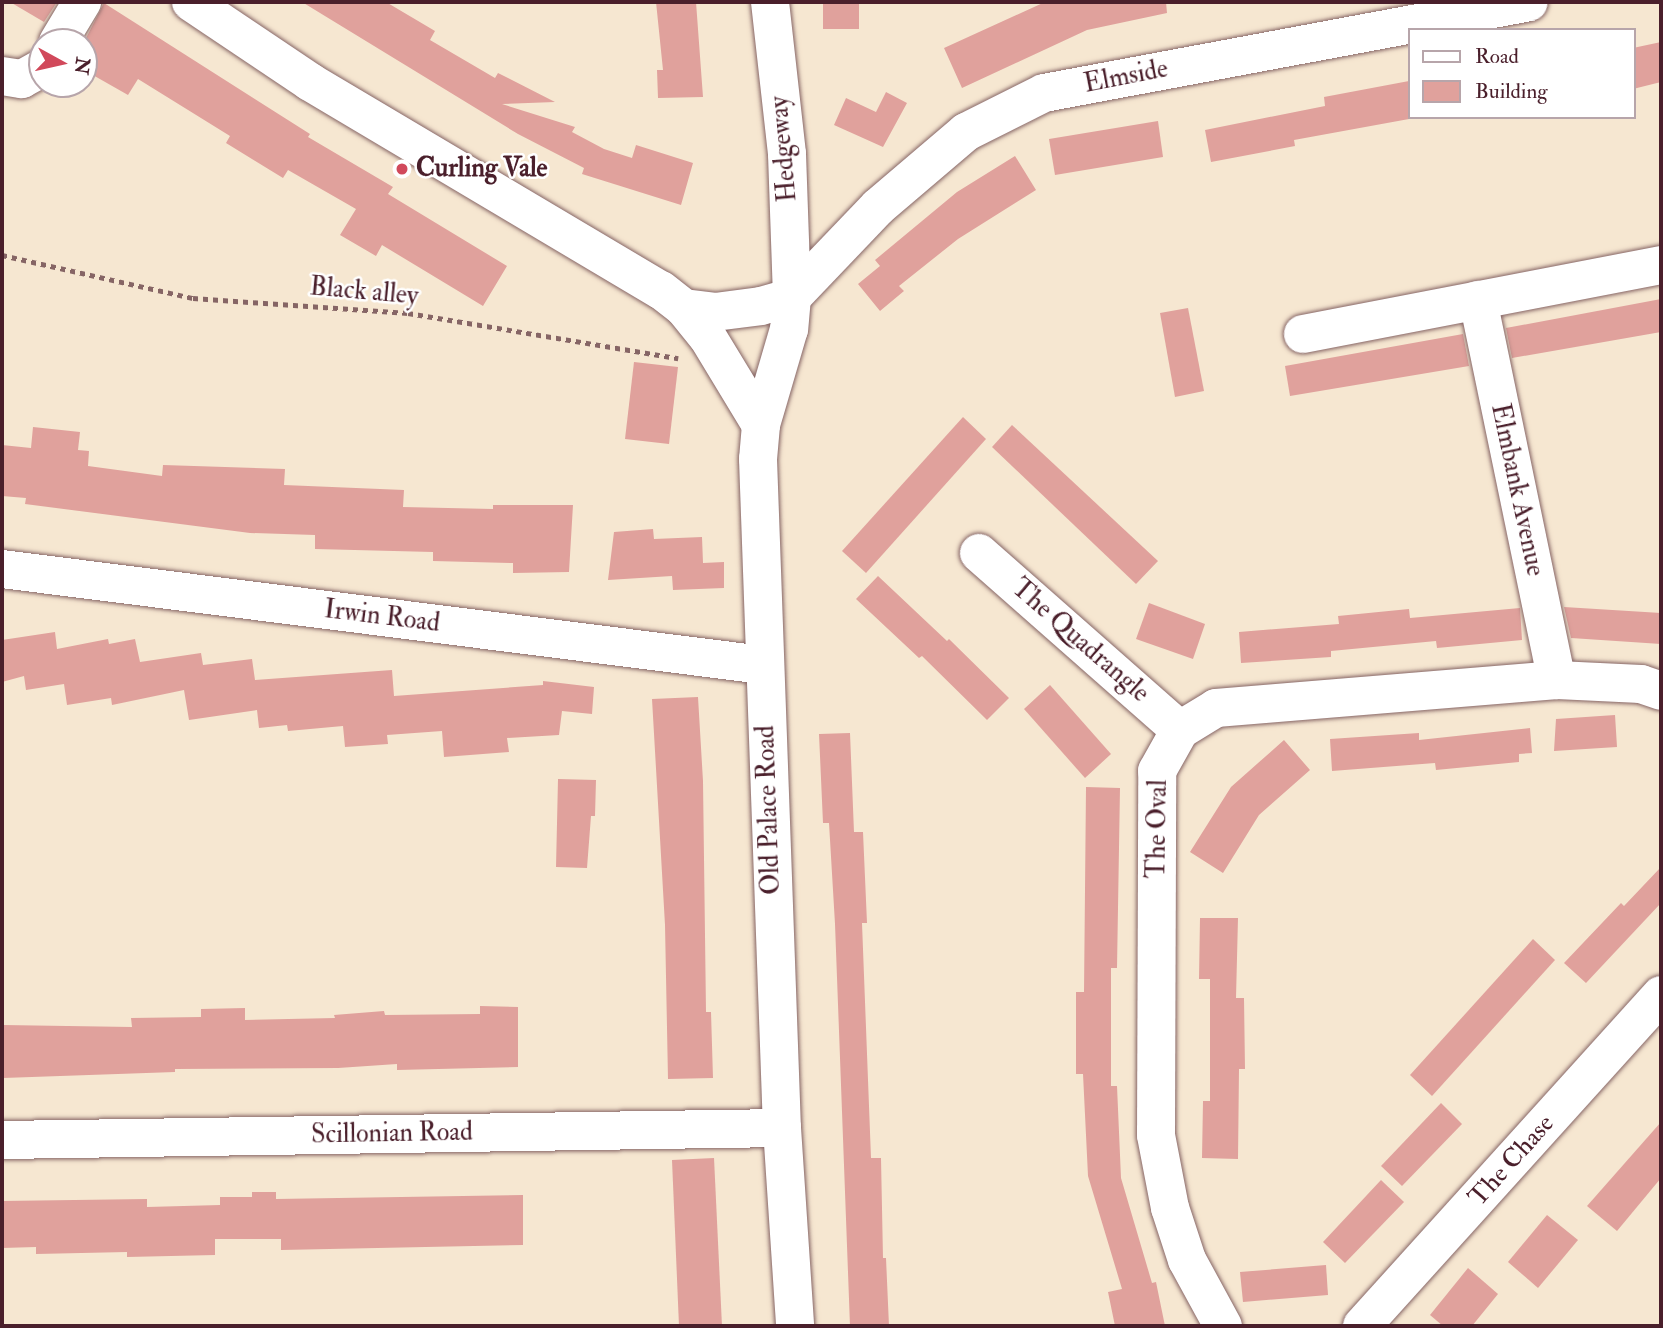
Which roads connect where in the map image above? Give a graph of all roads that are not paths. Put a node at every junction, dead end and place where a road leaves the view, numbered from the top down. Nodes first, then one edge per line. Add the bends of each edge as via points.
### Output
1 (82, 2) edge
2 (191, 2) edge
3 (770, 2) edge
4 (1529, 2) edge
5 (66, 28) edge
6 (2, 76) edge
7 (28, 76) edge
8 (1661, 265) edge
9 (792, 297) junction
10 (1478, 300) junction
11 (684, 308) junction
12 (1303, 334) dead end
13 (761, 425) junction
14 (979, 553) dead end
15 (2, 569) edge
16 (763, 665) junction
17 (1557, 680) junction
18 (1661, 691) edge
19 (1180, 730) junction
20 (1661, 995) edge
21 (782, 1128) junction
22 (2, 1140) edge
23 (795, 1326) edge
24 (1223, 1326) edge
25 (1362, 1326) edge

1 - 5 street
2 - 11 street via 310,82 637,275
3 - 9 street, Hedgeway via 787,154
4 - 9 street, Elmside via 1044,93 966,132 878,207
6 - 7 street
8 - 10 street
9 - 11 street via 715,312
9 - 13 street, Old Palace Road via 789,329
10 - 12 street
10 - 17 street, Elmbank Avenue
11 - 13 street via 725,362
13 - 16 street, Old Palace Road
14 - 19 street, The Quadrangle
15 - 16 street, Irwin Road
16 - 21 street, Old Palace Road
17 - 18 street, The Oval via 1641,684
17 - 19 street, The Oval via 1216,708
19 - 24 street, The Oval via 1157,771 1156,1135 1186,1260
20 - 25 street, The Chase
21 - 22 street, Scillonian Road
21 - 23 street, Old Palace Road

